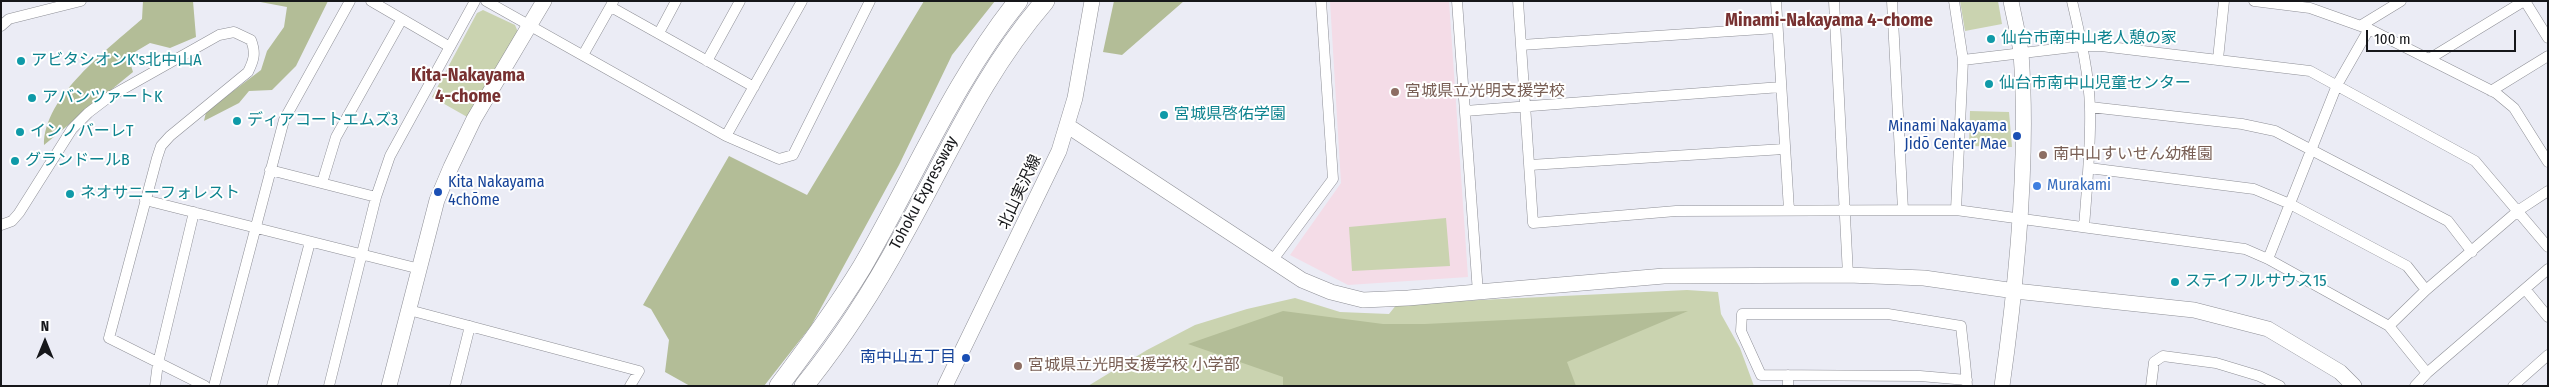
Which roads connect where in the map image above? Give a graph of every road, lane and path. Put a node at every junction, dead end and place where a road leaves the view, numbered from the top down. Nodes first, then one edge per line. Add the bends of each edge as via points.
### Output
1 (81, 1) edge
2 (350, 1) edge
3 (370, 1) edge
4 (475, 1) edge
5 (486, 1) edge
6 (544, 1) edge
7 (676, 1) edge
8 (740, 1) edge
9 (802, 1) edge
10 (870, 1) edge
11 (1018, 1) edge
12 (1045, 1) edge
13 (1092, 1) edge
14 (1321, 1) edge
15 (1457, 1) edge
16 (1518, 1) edge
17 (1776, 1) edge
18 (1834, 1) edge
19 (1892, 1) edge
20 (1954, 1) edge
21 (2011, 1) edge
22 (2072, 1) edge
23 (2224, 1) edge
24 (2254, 1) edge
25 (2401, 1) edge
26 (2524, 1) edge
27 (612, 4) edge
28 (2309, 5) edge
29 (402, 19) junction
30 (530, 25) junction
31 (1, 26) edge
32 (2365, 27) junction
33 (1777, 28) junction
34 (659, 32) junction
35 (2548, 38) edge
36 (1521, 44) junction
37 (450, 46) junction
38 (2082, 46) junction
39 (2021, 52) junction
40 (583, 55) junction
41 (2548, 56) edge
42 (2218, 59) junction
43 (2429, 59) junction
44 (707, 60) junction
45 (1964, 60) junction
46 (2336, 85) junction
47 (1781, 86) junction
48 (754, 87) junction
49 (2490, 91) junction
50 (1524, 105) junction
51 (2090, 107) junction
52 (1465, 111) junction
53 (1068, 126) junction
54 (726, 136) junction
55 (1784, 149) junction
56 (2312, 149) junction
57 (2548, 162) edge
58 (1530, 165) junction
59 (2089, 168) junction
60 (270, 170) junction
61 (322, 183) junction
62 (2548, 191) edge
63 (376, 197) junction
64 (145, 200) junction
65 (2290, 204) junction
66 (1789, 210) junction
67 (1902, 210) junction
68 (1956, 210) junction
69 (2519, 210) junction
70 (1846, 211) junction
71 (194, 212) junction
72 (2019, 218) junction
73 (1, 225) edge
74 (2084, 227) junction
75 (256, 228) junction
76 (310, 242) junction
77 (2548, 247) edge
78 (2472, 252) junction
79 (362, 255) junction
80 (2268, 259) junction
81 (1272, 261) junction
82 (420, 269) junction
83 (2548, 269) edge
84 (1848, 275) junction
85 (2524, 289) junction
86 (2426, 290) junction
87 (2015, 291) junction
88 (1478, 293) junction
89 (409, 310) junction
90 (2548, 317) edge
91 (470, 326) junction
92 (2389, 326) junction
93 (2548, 355) edge
94 (158, 363) junction
95 (2427, 373) junction
96 (1788, 380) edge
97 (1967, 383) edge
98 (2516, 385) edge
99 (155, 386) edge
100 (205, 386) edge
101 (214, 386) edge
102 (272, 386) edge
103 (329, 386) edge
104 (389, 386) edge
105 (455, 386) edge
106 (630, 386) edge
107 (779, 386) edge
108 (804, 386) edge
109 (945, 386) edge
110 (2002, 386) edge
111 (2151, 386) edge
112 (2280, 386) edge
113 (2354, 386) edge
114 (2415, 386) edge

1 - 31 street via 9,19
2 - 60 street via 284,120
3 - 29 street
4 - 37 street
5 - 30 street
6 - 30 street
7 - 34 street
8 - 44 street
9 - 48 street
10 - 54 street via 793,155 779,159
11 - 107 highway, Tohoku Expressway via 965,78 861,268
12 - 108 highway, Tohoku Expressway via 977,96 884,269
13 - 53 street, 北山実沢線
14 - 81 street via 1333,179
15 - 52 street
16 - 36 street
17 - 33 street
18 - 70 street
19 - 67 street
20 - 45 street
21 - 39 street
22 - 38 street
23 - 42 street
24 - 28 street
25 - 32 street
26 - 35 street
26 - 43 street
27 - 34 street
27 - 40 street
28 - 32 street
29 - 37 street
29 - 61 street via 336,137
30 - 40 street
30 - 82 street via 474,119 451,167 437,200
32 - 43 street
32 - 46 street
33 - 36 street
33 - 47 street
34 - 44 street
36 - 50 street
37 - 63 street via 390,156
38 - 39 street
38 - 42 street
38 - 51 street
39 - 45 street
39 - 72 street via 2023,151
40 - 54 street
41 - 49 street
42 - 46 street via 2310,71
43 - 49 street
44 - 48 street
45 - 68 street
46 - 56 street
46 - 69 street via 2475,161
47 - 50 street
47 - 55 street
48 - 54 street
49 - 57 street via 2514,108
50 - 52 street
50 - 58 street
51 - 56 street via 2242,124 2275,131
51 - 59 street
52 - 88 street
53 - 81 street
53 - 109 street, 北山実沢線 via 1047,178
55 - 58 street
55 - 66 street
56 - 65 street
56 - 78 street via 2448,221
58 - 66 street via 1533,223 1676,211
59 - 65 street via 2254,189
59 - 74 street
60 - 61 street
60 - 75 street
61 - 63 street
62 - 69 street
63 - 79 street
64 - 71 street
64 - 73 street via 161,146 248,72 255,50 251,40 234,32 219,35 109,97 72,129 19,214
64 - 94 street via 109,338
65 - 80 street
65 - 86 street via 2407,266
66 - 70 street
67 - 68 street
67 - 70 street
68 - 72 street
69 - 77 street
69 - 78 street
70 - 84 street
71 - 75 street
71 - 94 street
72 - 74 street
72 - 87 street
74 - 80 street via 2245,249
75 - 76 street
75 - 101 street
76 - 79 street
76 - 102 street
78 - 86 street
79 - 82 street
79 - 103 street
80 - 92 street
81 - 88 street via 1302,280 1330,292 1363,300
82 - 89 street
83 - 85 street
84 - 87 street via 1924,278
84 - 88 street via 1664,276
85 - 90 street
85 - 95 street
86 - 92 street
87 - 110 street
87 - 113 street via 2194,310 2268,330 2340,372
89 - 91 street
89 - 104 street
91 - 105 street
91 - 106 street via 639,371
92 - 95 street
93 - 98 street
94 - 99 street
94 - 100 street
95 - 114 street
96 - 97 street via 1920,376
96 - 97 street via 1761,375 1741,331 1742,314 1888,314 1961,326
111 - 112 street via 2154,362 2163,356 2216,363

